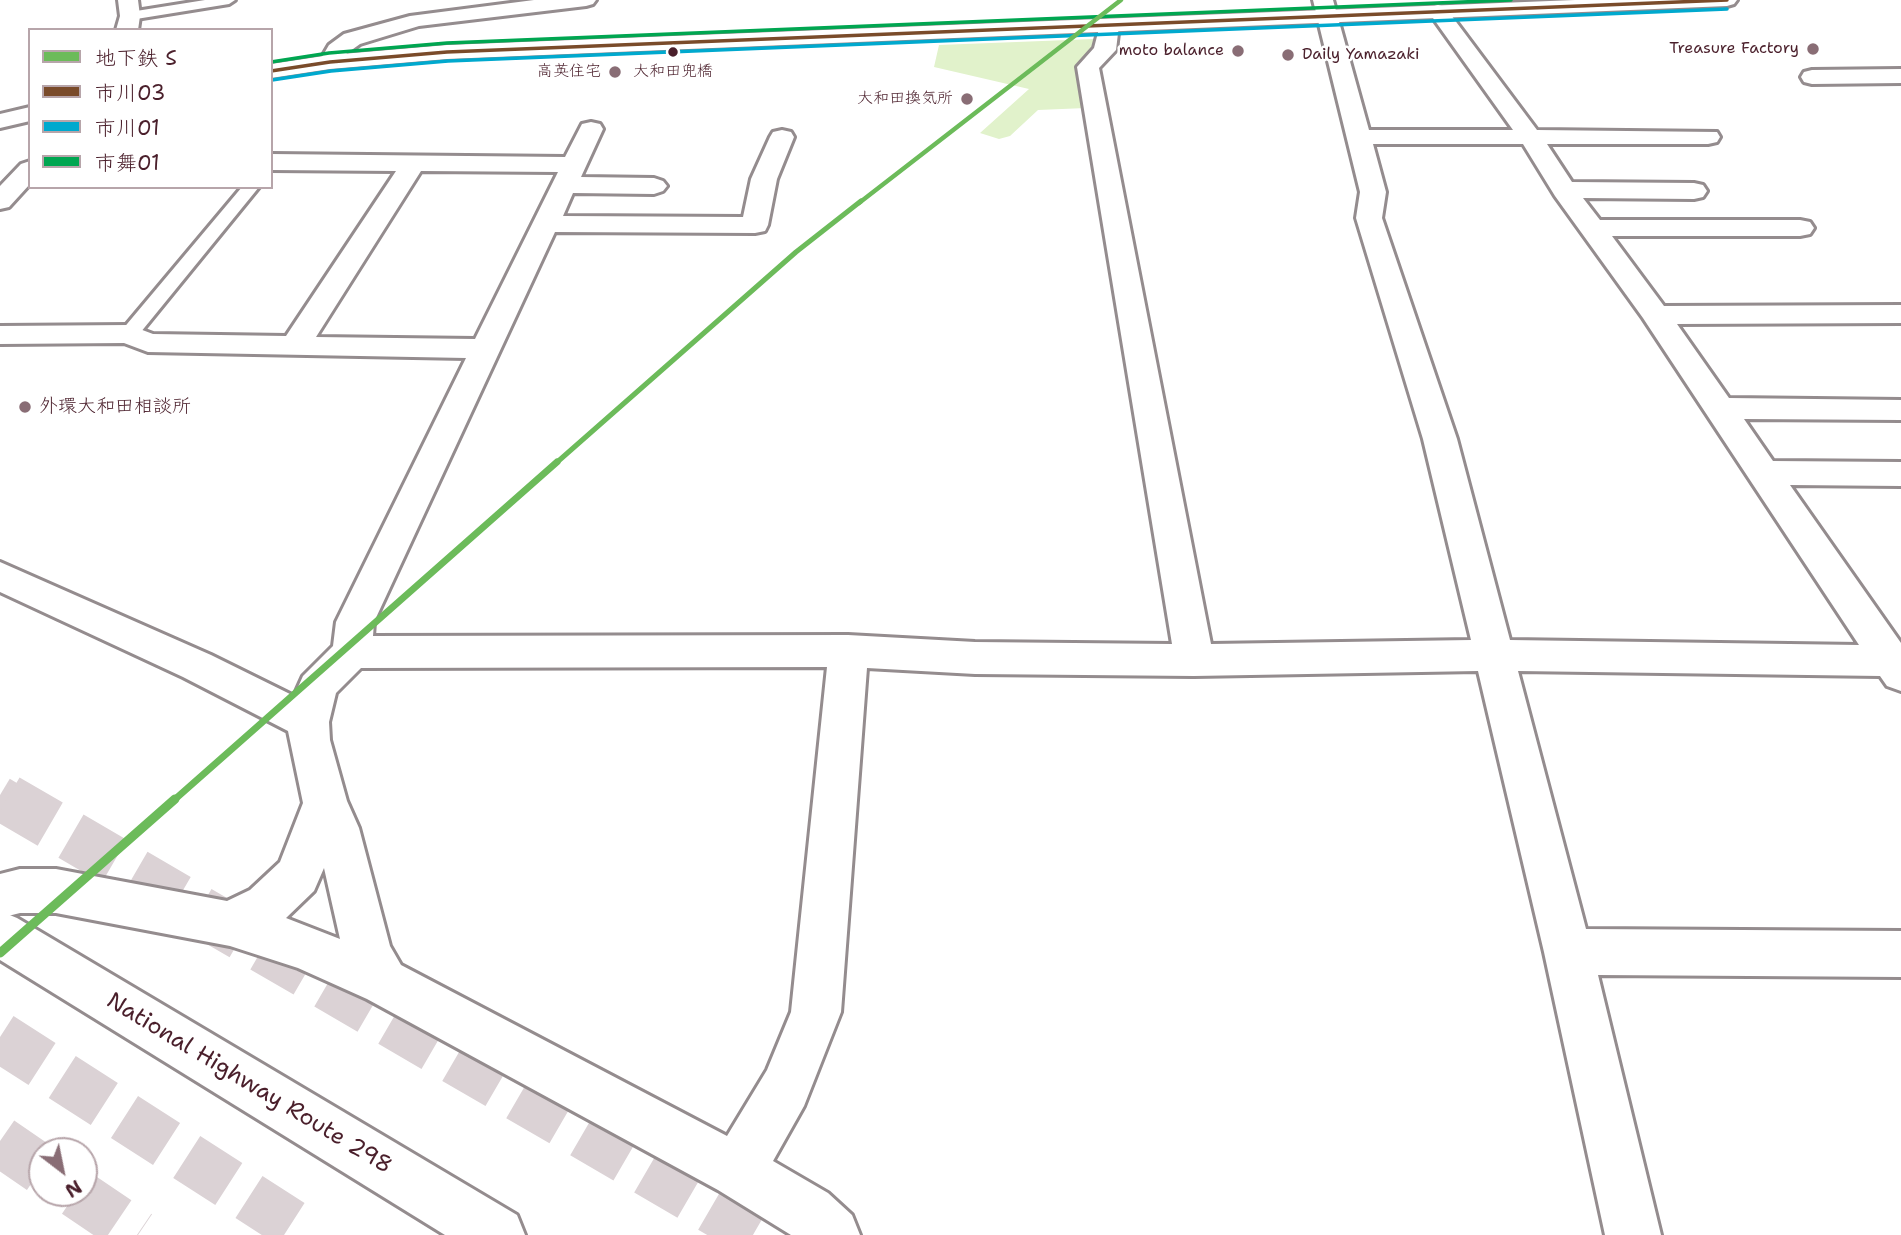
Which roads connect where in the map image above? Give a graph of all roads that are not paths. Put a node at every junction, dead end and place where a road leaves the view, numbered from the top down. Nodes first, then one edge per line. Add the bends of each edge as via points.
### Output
1 (229, 0) edge
2 (586, 0) edge
3 (1727, 0) edge
4 (1672, 1) edge
5 (1325, 7) edge
6 (1438, 11) junction
7 (128, 15) edge
8 (1108, 25) junction
9 (330, 62) junction
10 (273, 71) edge
11 (1901, 76) edge
12 (1812, 77) dead end
13 (28, 114) edge
14 (0, 121) edge
15 (591, 129) dead end
16 (782, 136) dead end
17 (1360, 137) junction
18 (1708, 137) dead end
19 (1531, 138) junction
20 (273, 163) edge
21 (413, 164) junction
22 (28, 171) edge
23 (571, 175) junction
24 (654, 186) dead end
25 (249, 189) edge
26 (1564, 190) junction
27 (1694, 191) dead end
28 (0, 201) edge
29 (547, 224) junction
30 (1593, 228) junction
31 (1800, 228) dead end
32 (1901, 314) edge
33 (1656, 315) junction
34 (129, 334) junction
35 (0, 335) edge
36 (295, 346) junction
37 (487, 348) junction
38 (1719, 408) junction
39 (1901, 410) edge
40 (1763, 473) junction
41 (1901, 474) edge
42 (0, 576) edge
43 (848, 650) junction
44 (352, 652) junction
45 (1492, 655) junction
46 (1194, 660) junction
47 (1898, 665) edge
48 (308, 722) junction
49 (325, 803) junction
50 (0, 896) edge
51 (230, 924) junction
52 (0, 934) edge
53 (1568, 952) junction
54 (1901, 954) edge
55 (384, 982) junction
56 (737, 1171) junction
57 (497, 1235) edge
58 (832, 1235) edge
59 (1633, 1235) edge

1 - 7 lane
2 - 9 main road via 397,24 352,39
3 - 4 main road
4 - 6 main road
5 - 6 main road
5 - 8 main road
5 - 17 main road
6 - 19 main road
8 - 9 main road via 460,51
8 - 46 main road via 1105,50 1088,67
9 - 10 main road
11 - 12 main road
13 - 14 main road
15 - 23 main road
16 - 29 main road via 764,179 755,225
17 - 19 main road
17 - 45 main road via 1373,192 1369,218 1440,439
18 - 19 main road
19 - 26 main road
20 - 21 main road
21 - 23 main road
21 - 36 main road
22 - 28 main road
23 - 24 main road
23 - 29 main road
25 - 34 lane
26 - 27 main road
26 - 30 main road
29 - 37 main road
30 - 31 main road
30 - 33 main road
32 - 33 main road
33 - 38 main road
34 - 35 main road
34 - 36 main road via 148,343
36 - 37 main road
37 - 44 main road via 355,622
38 - 39 main road
38 - 40 main road
40 - 41 main road
40 - 47 main road
42 - 48 main road
43 - 44 main road
43 - 46 main road via 975,658
43 - 56 main road via 816,1012 786,1088
44 - 48 main road via 317,688
45 - 46 main road
45 - 47 main road
45 - 53 main road
48 - 49 main road
49 - 51 main road via 298,876 267,905
49 - 55 main road via 337,828 368,954
50 - 51 main road via 56,891
51 - 55 main road via 305,947
52 - 57 main road, National Highway Route 298
53 - 54 main road
53 - 59 main road
55 - 56 main road
56 - 58 main road via 808,1213

